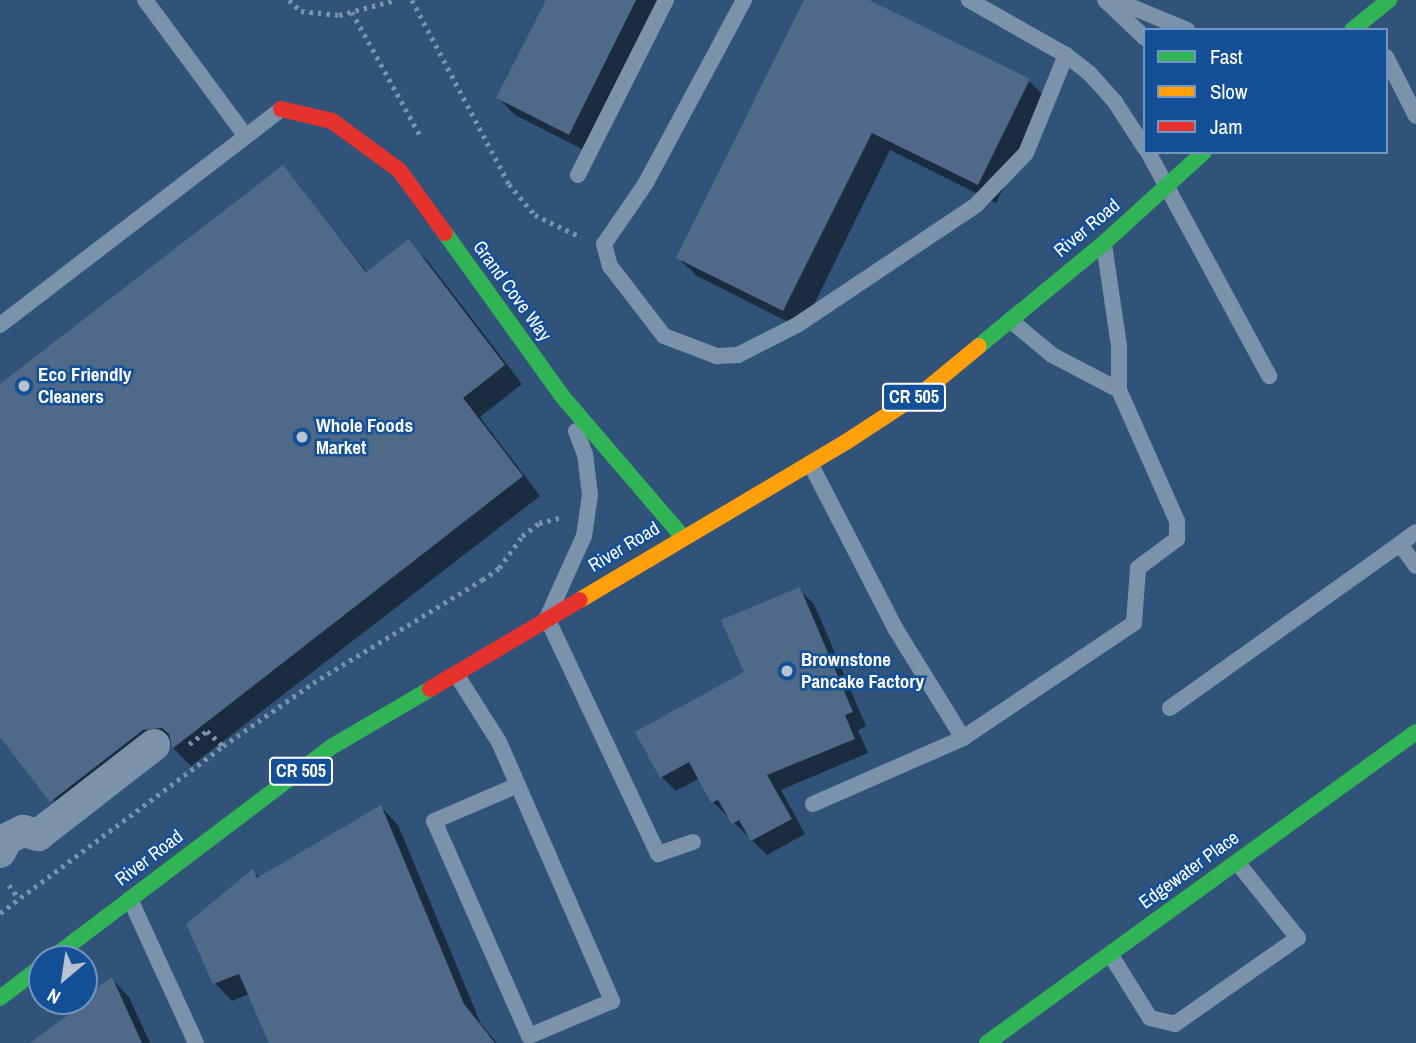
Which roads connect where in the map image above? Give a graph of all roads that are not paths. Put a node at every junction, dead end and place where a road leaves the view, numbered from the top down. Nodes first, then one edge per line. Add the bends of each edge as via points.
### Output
1 (145, 0) edge
2 (666, 0) edge
3 (744, 0) edge
4 (969, 0) edge
5 (1105, 0) edge
6 (1115, 0) edge
7 (1389, 0) edge
8 (1369, 24) edge
9 (1182, 28) edge
10 (1143, 36) edge
11 (1066, 55) junction
12 (1388, 61) edge
13 (281, 109) joint
14 (1416, 116) edge
15 (245, 135) junction
16 (1143, 145) edge
17 (1149, 154) edge
18 (1202, 154) edge
19 (579, 176) dead end
20 (1168, 185) junction
21 (1104, 243) junction
22 (1010, 319) junction
23 (0, 325) edge
24 (1269, 376) dead end
25 (1119, 390) junction
26 (562, 396) junction
27 (810, 463) junction
28 (1416, 531) edge
29 (683, 537) junction
30 (1400, 544) junction
31 (1416, 566) edge
32 (547, 618) junction
33 (454, 671) junction
34 (1170, 708) dead end
35 (1416, 732) edge
36 (963, 738) junction
37 (154, 745) dead end
38 (518, 785) junction
39 (813, 804) dead end
40 (2, 840) edge
41 (694, 842) dead end
42 (1237, 862) junction
43 (130, 899) junction
44 (69, 945) edge
45 (1110, 954) junction
46 (28, 977) edge
47 (0, 998) edge
48 (196, 1043) edge
49 (988, 1043) edge

1 - 15 lane
2 - 19 lane
3 - 11 lane via 646,183 604,243 610,266 664,336 699,353 738,355 797,326 976,205 1026,153
4 - 11 lane
5 - 10 lane
6 - 9 lane
7 - 8 main road
11 - 16 lane via 1115,102
12 - 14 lane
13 - 15 lane
13 - 26 main road, Grand Cove Way via 332,121 399,170
15 - 23 lane
17 - 20 lane
18 - 20 main road, River Road / CR 505
20 - 21 main road, River Road / CR 505
20 - 24 lane
21 - 22 main road, River Road / CR 505
21 - 25 lane via 1119,346
22 - 25 lane via 1052,355
22 - 27 main road, River Road / CR 505 via 926,389
25 - 36 lane via 1177,521 1177,539 1138,568 1134,623
26 - 29 main road, Grand Cove Way
26 - 32 lane via 585,454 588,509 584,536
27 - 29 main road, River Road / CR 505
27 - 36 lane via 895,628
28 - 30 lane
29 - 32 main road, River Road / CR 505
30 - 31 lane
30 - 34 lane
32 - 33 main road, River Road / CR 505
32 - 41 lane via 658,854
33 - 38 lane via 499,742
33 - 43 main road, River Road / CR 505 via 333,746
35 - 42 main road, Edgewater Place
36 - 39 lane
37 - 40 street via 38,835 23,831
38 - 38 lane via 612,1001 529,1036 434,821
42 - 45 main road, Edgewater Place
42 - 45 lane via 1298,938 1175,1024 1150,1018
43 - 44 main road, River Road / CR 505
43 - 48 lane
45 - 49 main road, Edgewater Place
46 - 47 main road

